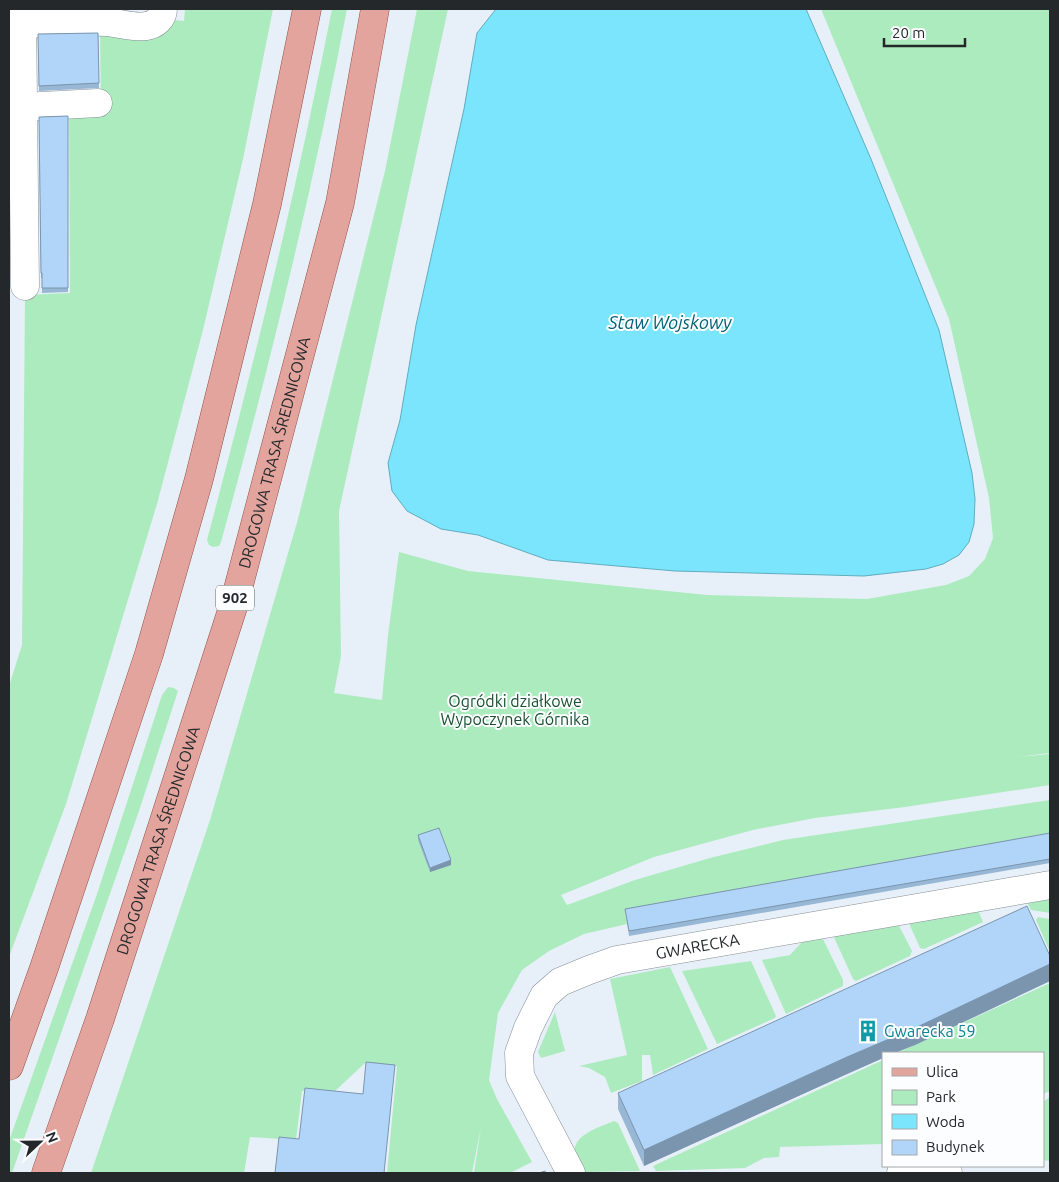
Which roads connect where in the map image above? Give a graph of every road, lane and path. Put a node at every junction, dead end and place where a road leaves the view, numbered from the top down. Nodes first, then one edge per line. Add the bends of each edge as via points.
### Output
1 (163, 9) edge
2 (307, 9) edge
3 (375, 9) edge
4 (22, 16) edge
5 (98, 103) dead end
6 (23, 107) junction
7 (25, 286) dead end
8 (1050, 886) edge
9 (9, 1066) edge
10 (46, 1173) edge
11 (571, 1173) edge
12 (901, 1173) edge
13 (948, 1173) edge

1 - 4 lane via 155,23 146,26
2 - 9 main road via 267,204 188,516 149,654
3 - 10 main road, DROGOWA TRASA ŚREDNICOWA / 902 via 340,203 234,604 100,1020
4 - 6 lane
5 - 6 lane
6 - 7 lane
8 - 11 lane, GWARECKA via 617,960 560,982 544,996 528,1028 519,1053 520,1076
12 - 13 lane

